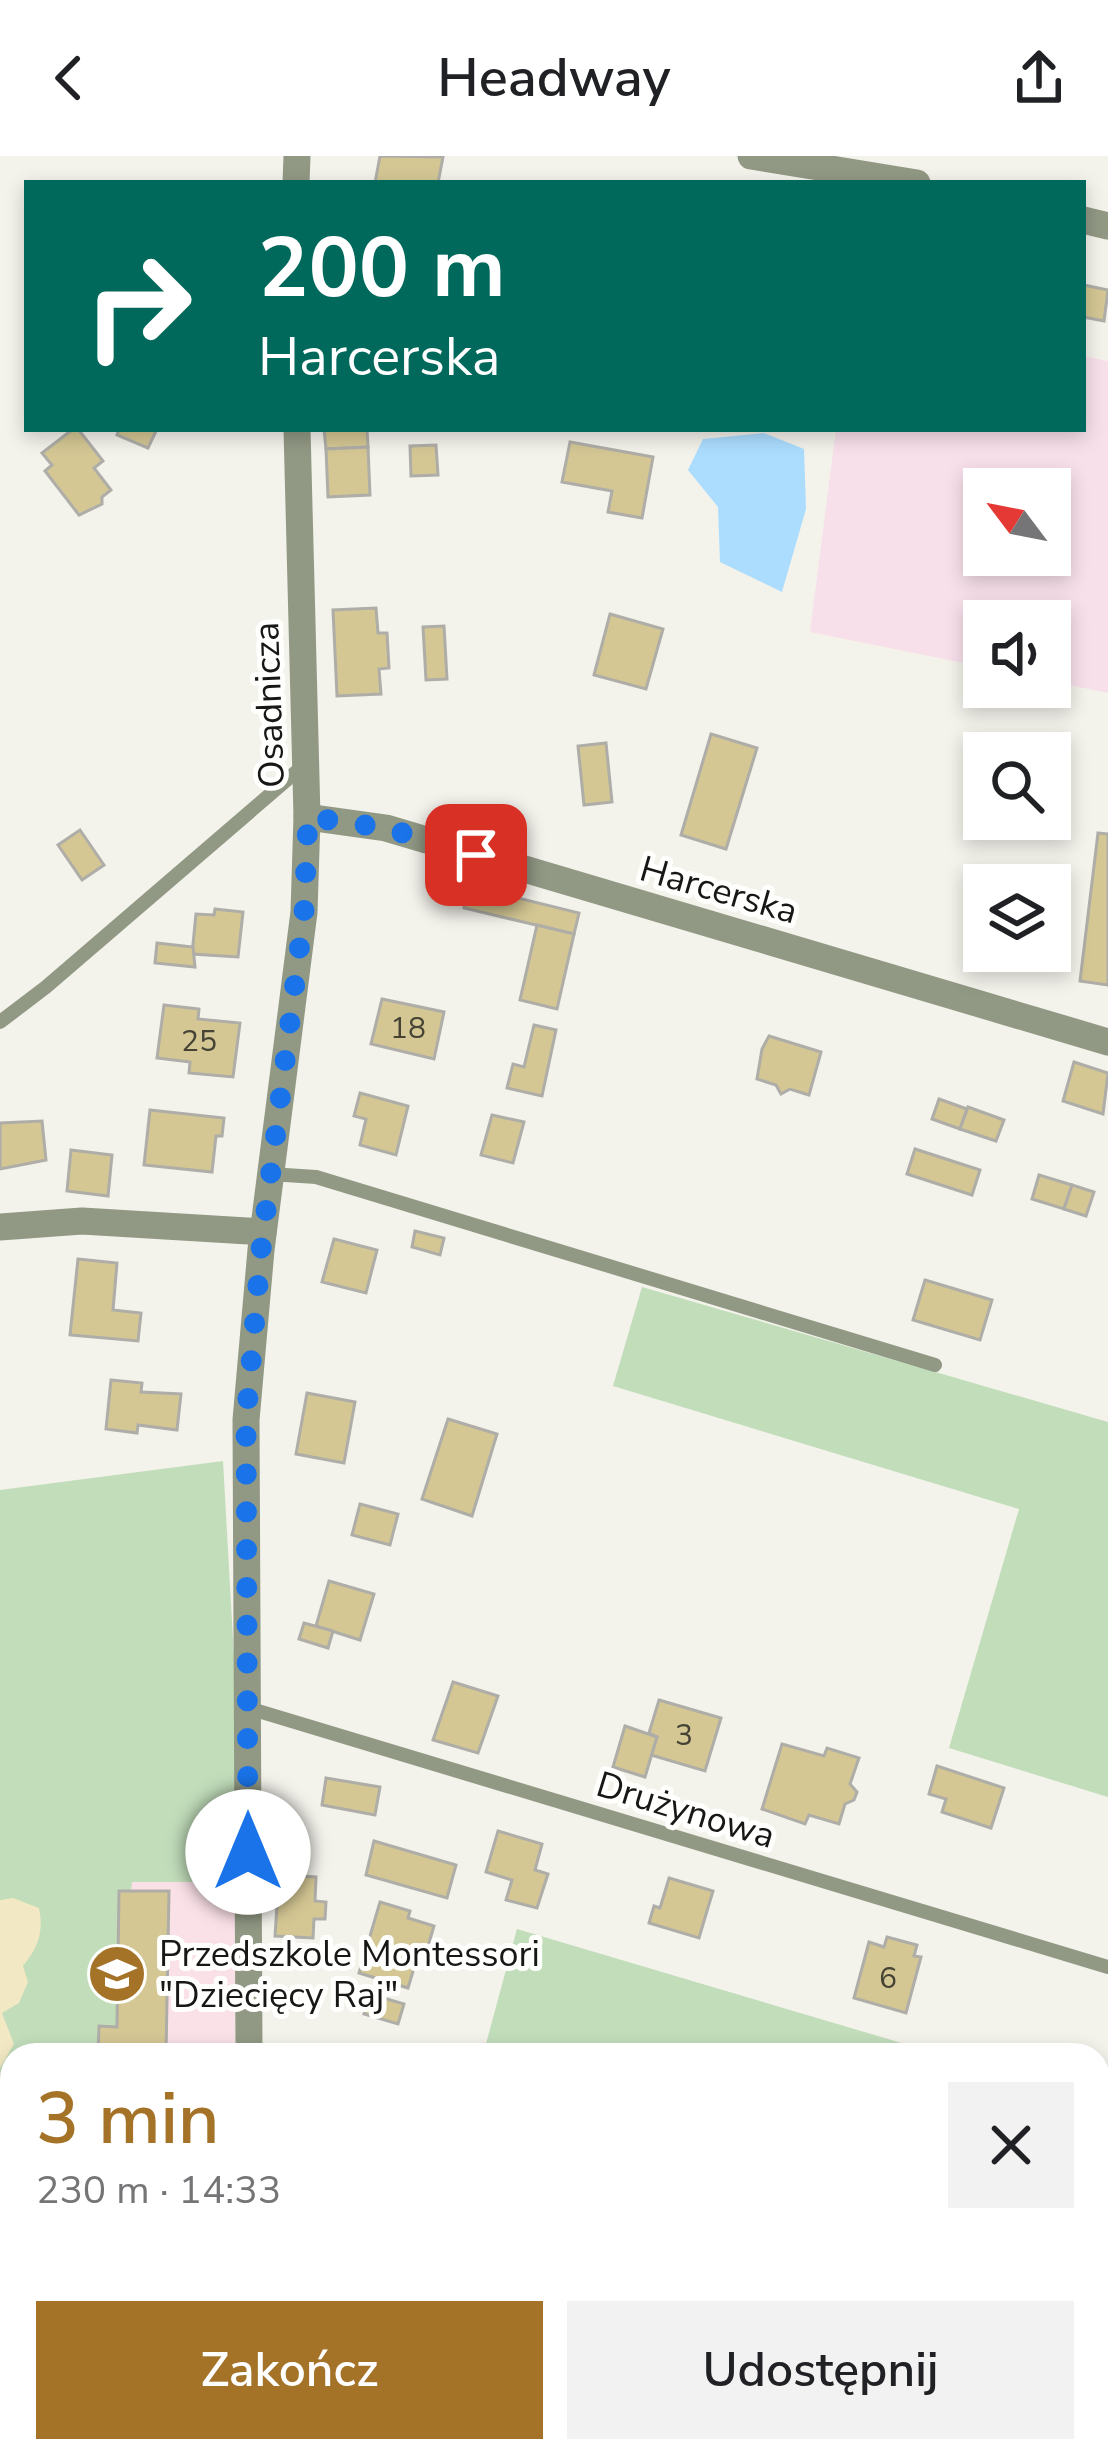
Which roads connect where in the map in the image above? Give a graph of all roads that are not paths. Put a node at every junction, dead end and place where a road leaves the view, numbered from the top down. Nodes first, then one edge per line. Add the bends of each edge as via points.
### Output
1 (751, 156) edge
2 (899, 180) edge
3 (297, 432) edge
4 (306, 764) junction
5 (308, 817) junction
6 (0, 1022) edge
7 (1108, 1042) edge
8 (270, 1174) junction
9 (0, 1227) edge
10 (263, 1232) junction
11 (935, 1365) dead end
12 (248, 1708) junction
13 (1108, 1966) edge
14 (249, 2043) edge

1 - 2 street
3 - 4 street, Osadnicza
4 - 5 street, Osadnicza
4 - 6 lane
5 - 7 street, Harcerska via 386,828
5 - 8 street, Osadnicza via 304,912
8 - 10 street, Osadnicza
8 - 11 lane via 316,1177
9 - 10 street via 82,1221
10 - 12 street, Osadnicza via 246,1420
12 - 13 lane, Drużynowa
12 - 14 street, Osadnicza

